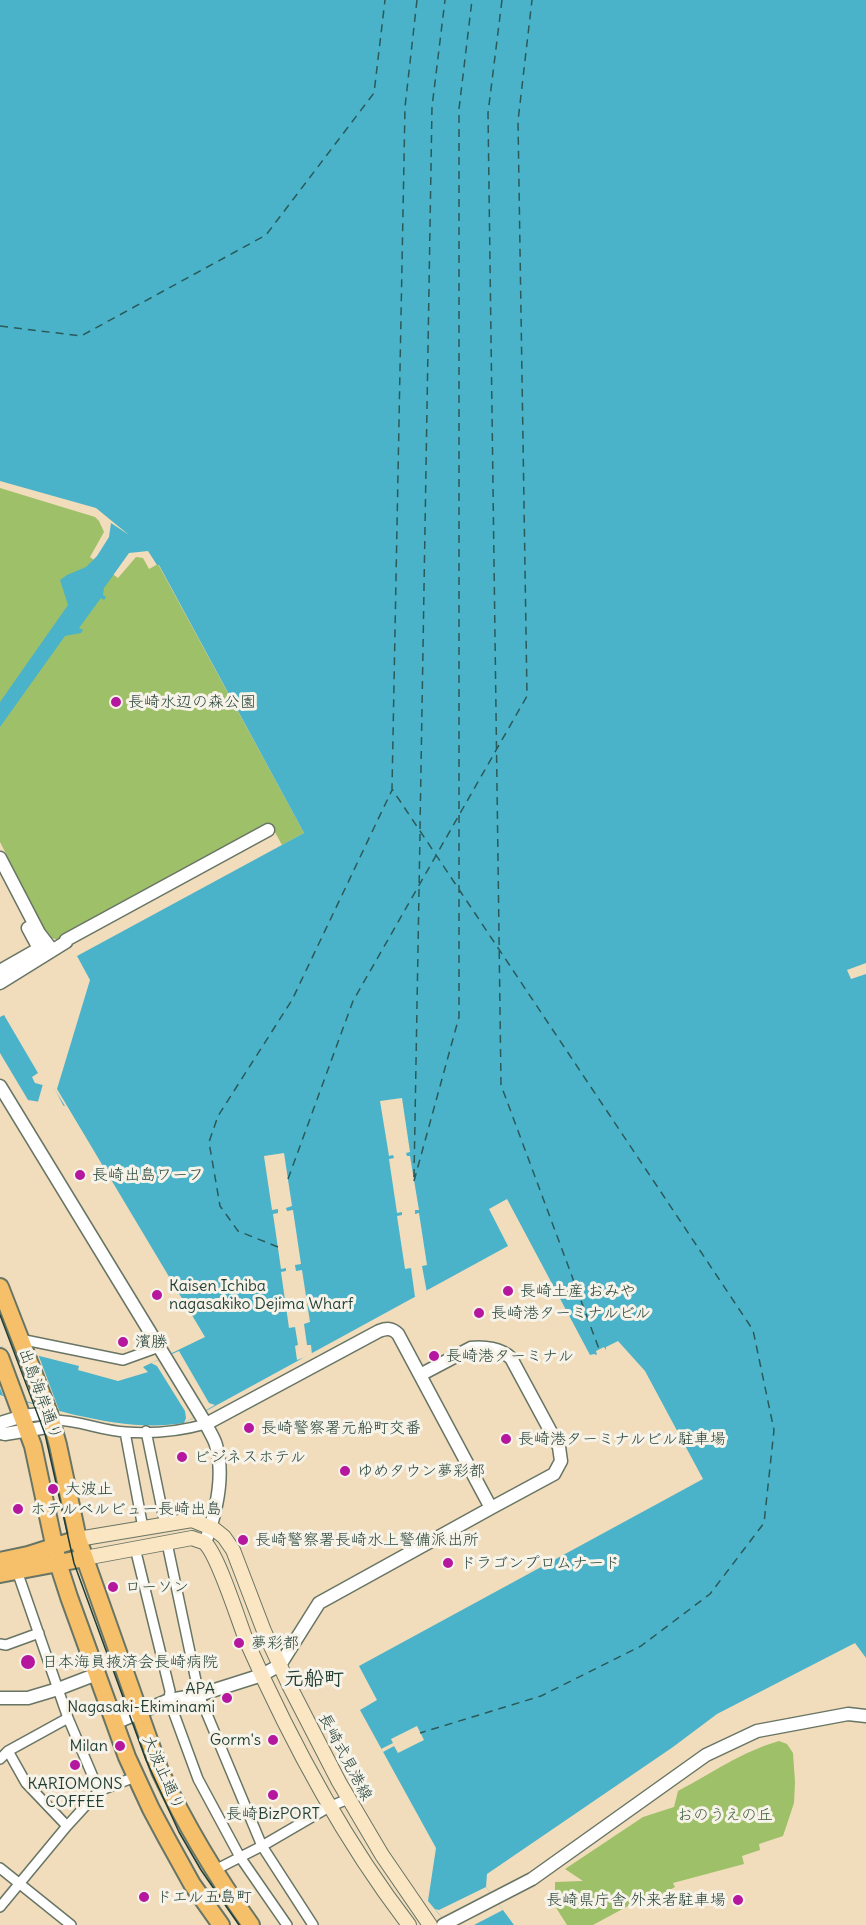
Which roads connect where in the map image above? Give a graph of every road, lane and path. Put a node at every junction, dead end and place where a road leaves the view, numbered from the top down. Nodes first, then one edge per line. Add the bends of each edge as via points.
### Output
1 (268, 830) dead end
2 (0, 858) edge
3 (0, 875) edge
4 (46, 950) junction
5 (0, 971) edge
6 (0, 983) edge
7 (0, 1086) edge
8 (0, 1287) edge
9 (20, 1339) junction
10 (161, 1351) junction
11 (0, 1357) edge
12 (420, 1376) junction
13 (50, 1416) junction
14 (203, 1419) junction
15 (25, 1422) junction
16 (0, 1423) edge
17 (146, 1431) junction
18 (125, 1432) junction
19 (0, 1433) edge
20 (491, 1508) junction
21 (165, 1524) junction
22 (211, 1527) junction
23 (143, 1528) junction
24 (78, 1539) junction
25 (168, 1543) junction
26 (205, 1543) junction
27 (135, 1548) junction
28 (56, 1554) junction
29 (85, 1558) junction
30 (0, 1560) edge
31 (17, 1571) junction
32 (0, 1574) edge
33 (39, 1633) junction
34 (0, 1644) edge
35 (280, 1665) junction
36 (97, 1674) junction
37 (262, 1675) junction
38 (58, 1689) junction
39 (199, 1695) junction
40 (0, 1698) edge
41 (169, 1700) junction
42 (138, 1714) junction
43 (866, 1716) edge
44 (68, 1718) junction
45 (115, 1723) junction
46 (8, 1751) junction
47 (0, 1759) edge
48 (135, 1777) junction
49 (99, 1791) junction
50 (348, 1799) junction
51 (330, 1807) junction
52 (67, 1826) junction
53 (262, 1846) junction
54 (240, 1857) junction
55 (0, 1868) edge
56 (213, 1870) junction
57 (21, 1883) junction
58 (0, 1907) edge
59 (444, 1924) edge
60 (71, 1925) edge
61 (221, 1925) edge
62 (251, 1925) edge
63 (287, 1925) edge
64 (313, 1925) edge
65 (409, 1925) edge
66 (430, 1925) edge

1 - 4 street
2 - 4 street
3 - 4 street
4 - 5 street
4 - 6 street
7 - 10 street
8 - 9 highway, 出島海岸通り
9 - 10 street via 123,1360
9 - 13 highway, 出島海岸通り
10 - 14 street
11 - 15 highway, 出島海岸通り
12 - 14 street via 398,1334 393,1329 384,1329
12 - 20 street
12 - 20 street via 471,1348 502,1352 511,1358 559,1446 561,1461 554,1474
13 - 15 street
13 - 18 street
13 - 24 highway, 出島海岸通り
14 - 17 street via 184,1430
14 - 22 street via 216,1445 220,1466
15 - 16 street
15 - 19 street
15 - 28 highway, 出島海岸通り
17 - 18 street
17 - 21 street
18 - 23 street
20 - 35 street via 319,1603
21 - 22 main road via 192,1520
21 - 23 main road
22 - 26 street
22 - 35 main road, 長崎式見港線 via 233,1550
23 - 24 main road
24 - 28 highway
24 - 29 highway, 大波止通り
25 - 26 main road via 192,1538
25 - 27 main road
25 - 39 street
26 - 37 main road
27 - 29 main road
27 - 41 street
28 - 29 highway
28 - 30 highway
28 - 31 highway
28 - 36 highway, 大波止通り
29 - 42 highway, 大波止通り
31 - 32 highway
31 - 33 street
33 - 34 street
33 - 38 street
35 - 37 street
35 - 50 main road, 長崎式見港線
36 - 38 street
36 - 45 highway, 大波止通り
37 - 39 street
37 - 51 main road
38 - 40 street via 28,1698
38 - 44 street
39 - 41 street
39 - 53 street
41 - 42 street
41 - 54 street via 198,1779
42 - 45 street
42 - 56 highway, 大波止通り via 176,1805
43 - 59 street via 848,1714 757,1731 732,1742 706,1755 532,1879
44 - 46 street
44 - 49 street
45 - 48 highway, 大波止通り
46 - 47 street
46 - 52 street via 26,1783
48 - 49 street
48 - 61 highway, 大波止通り via 192,1884
49 - 52 street
50 - 51 street
50 - 66 main road, 長崎式見港線
51 - 53 street
51 - 65 main road via 369,1871
52 - 57 street
53 - 54 street
53 - 64 street
54 - 56 street
54 - 63 street
55 - 57 street
56 - 62 highway, 大波止通り
57 - 58 street
57 - 60 street

